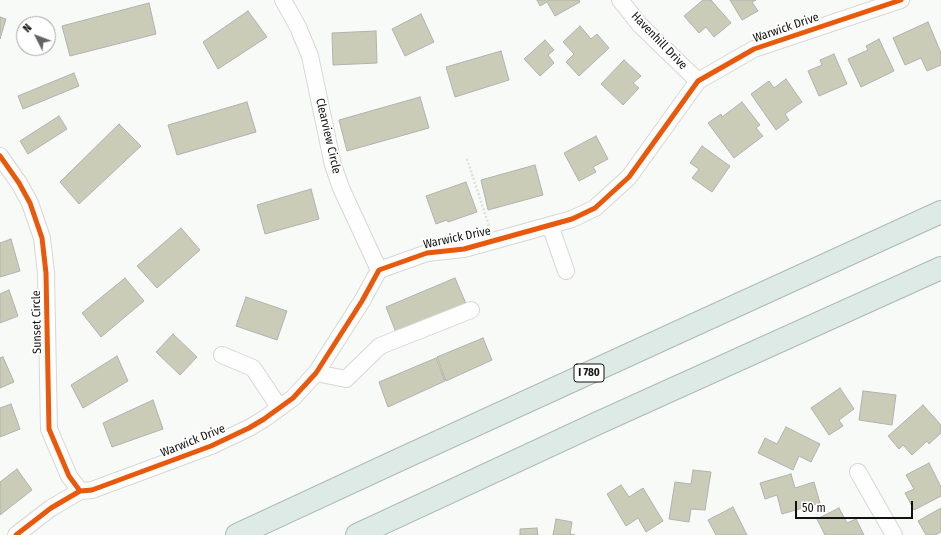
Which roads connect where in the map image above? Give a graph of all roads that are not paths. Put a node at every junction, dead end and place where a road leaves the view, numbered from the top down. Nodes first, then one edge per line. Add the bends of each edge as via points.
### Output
1 (283, 0) edge
2 (620, 0) edge
3 (901, 0) edge
4 (698, 82) junction
5 (0, 156) edge
6 (941, 212) edge
7 (550, 225) junction
8 (941, 268) edge
9 (379, 270) junction
10 (566, 271) dead end
11 (471, 310) dead end
12 (222, 355) dead end
13 (316, 373) junction
14 (279, 407) junction
15 (858, 472) dead end
16 (80, 491) junction
17 (16, 535) edge
18 (237, 535) edge
19 (357, 535) edge
20 (894, 535) edge

1 - 9 street, Clearview Circle via 298,26 310,56 333,165 341,188
2 - 4 street, Havenhill Drive via 640,25
3 - 4 street, Warwick Drive via 754,48
4 - 7 street, Warwick Drive via 629,177 595,208 572,219
5 - 16 street, Sunset Circle via 30,203 42,238 46,274 50,429 69,476
6 - 18 highway, I 780
7 - 9 street, Warwick Drive via 464,249 427,253
7 - 10 street
8 - 19 highway
9 - 13 street, Warwick Drive
11 - 13 street via 380,346 346,379
12 - 14 street via 253,368
13 - 14 street, Warwick Drive via 292,398
14 - 16 street, Warwick Drive via 249,428 211,446 92,490
15 - 20 street
16 - 17 street, Warwick Drive via 51,508

